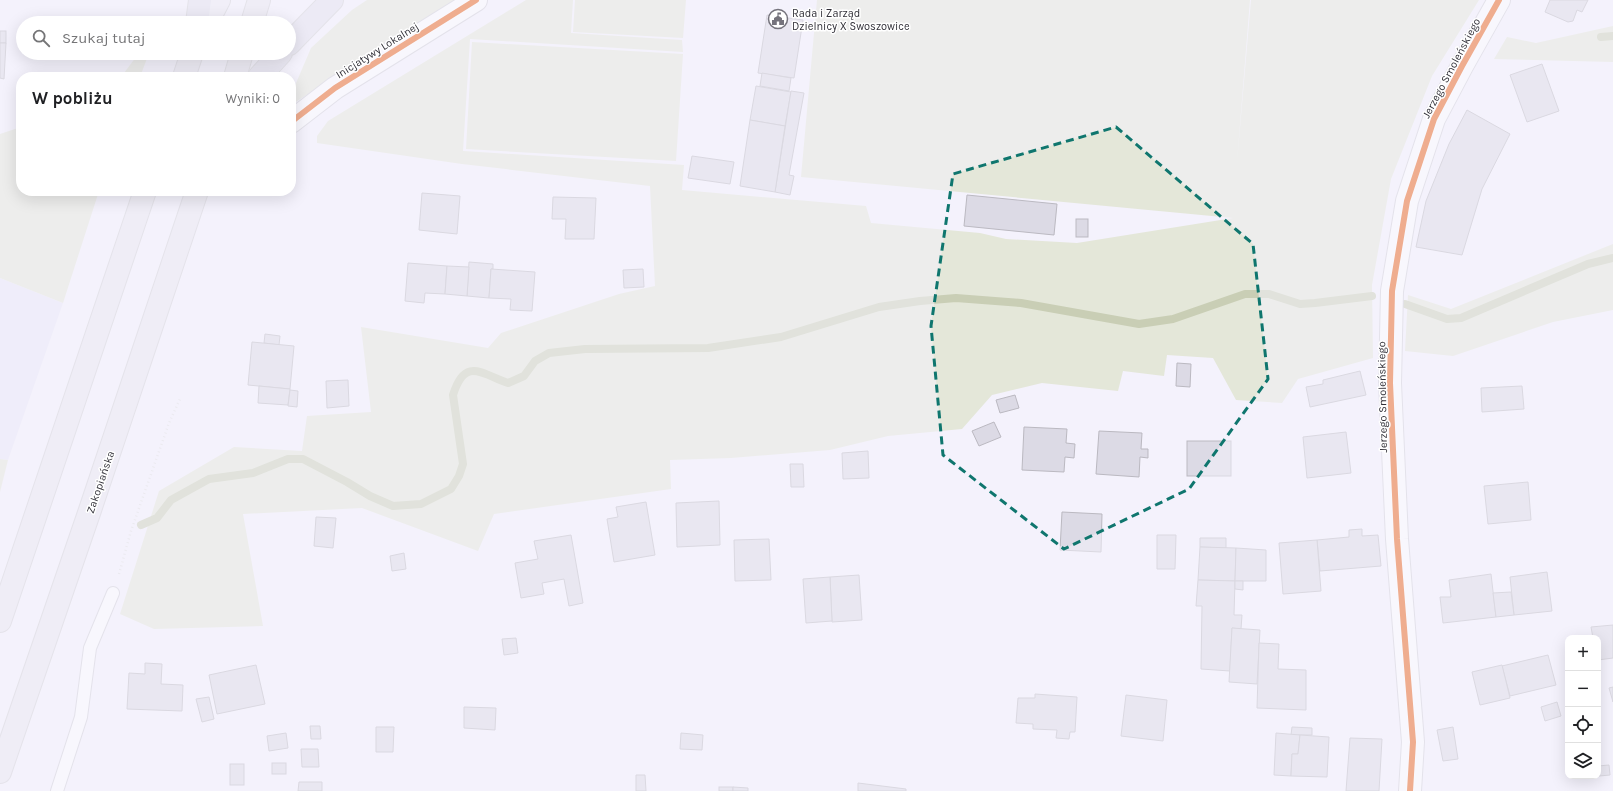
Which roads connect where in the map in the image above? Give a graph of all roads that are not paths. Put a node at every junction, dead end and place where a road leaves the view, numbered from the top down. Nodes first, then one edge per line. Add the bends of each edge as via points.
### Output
1 (200, 0) edge
2 (219, 0) edge
3 (259, 0) edge
4 (332, 0) edge
5 (476, 0) edge
6 (1499, 0) edge
7 (198, 16) edge
8 (211, 16) edge
9 (254, 16) edge
10 (296, 37) edge
11 (190, 60) edge
12 (240, 60) edge
13 (275, 60) edge
14 (186, 72) edge
15 (236, 72) edge
16 (264, 72) edge
17 (296, 118) edge
18 (144, 196) edge
19 (195, 196) edge
20 (113, 593) road end
21 (0, 621) edge
22 (0, 772) edge
23 (57, 791) edge
24 (1410, 791) edge

1 - 7 highway
2 - 8 main road
3 - 9 highway
4 - 10 highway
5 - 17 street, Inicjatywy Lokalnej via 335,88
6 - 24 street, Jerzego Smoleńskiego via 1434,119 1407,201 1392,291 1390,383 1397,539 1413,742
11 - 14 highway
12 - 15 highway
13 - 16 highway
18 - 21 highway
19 - 22 highway, Zakopiańska
20 - 23 lane via 90,648 81,717

